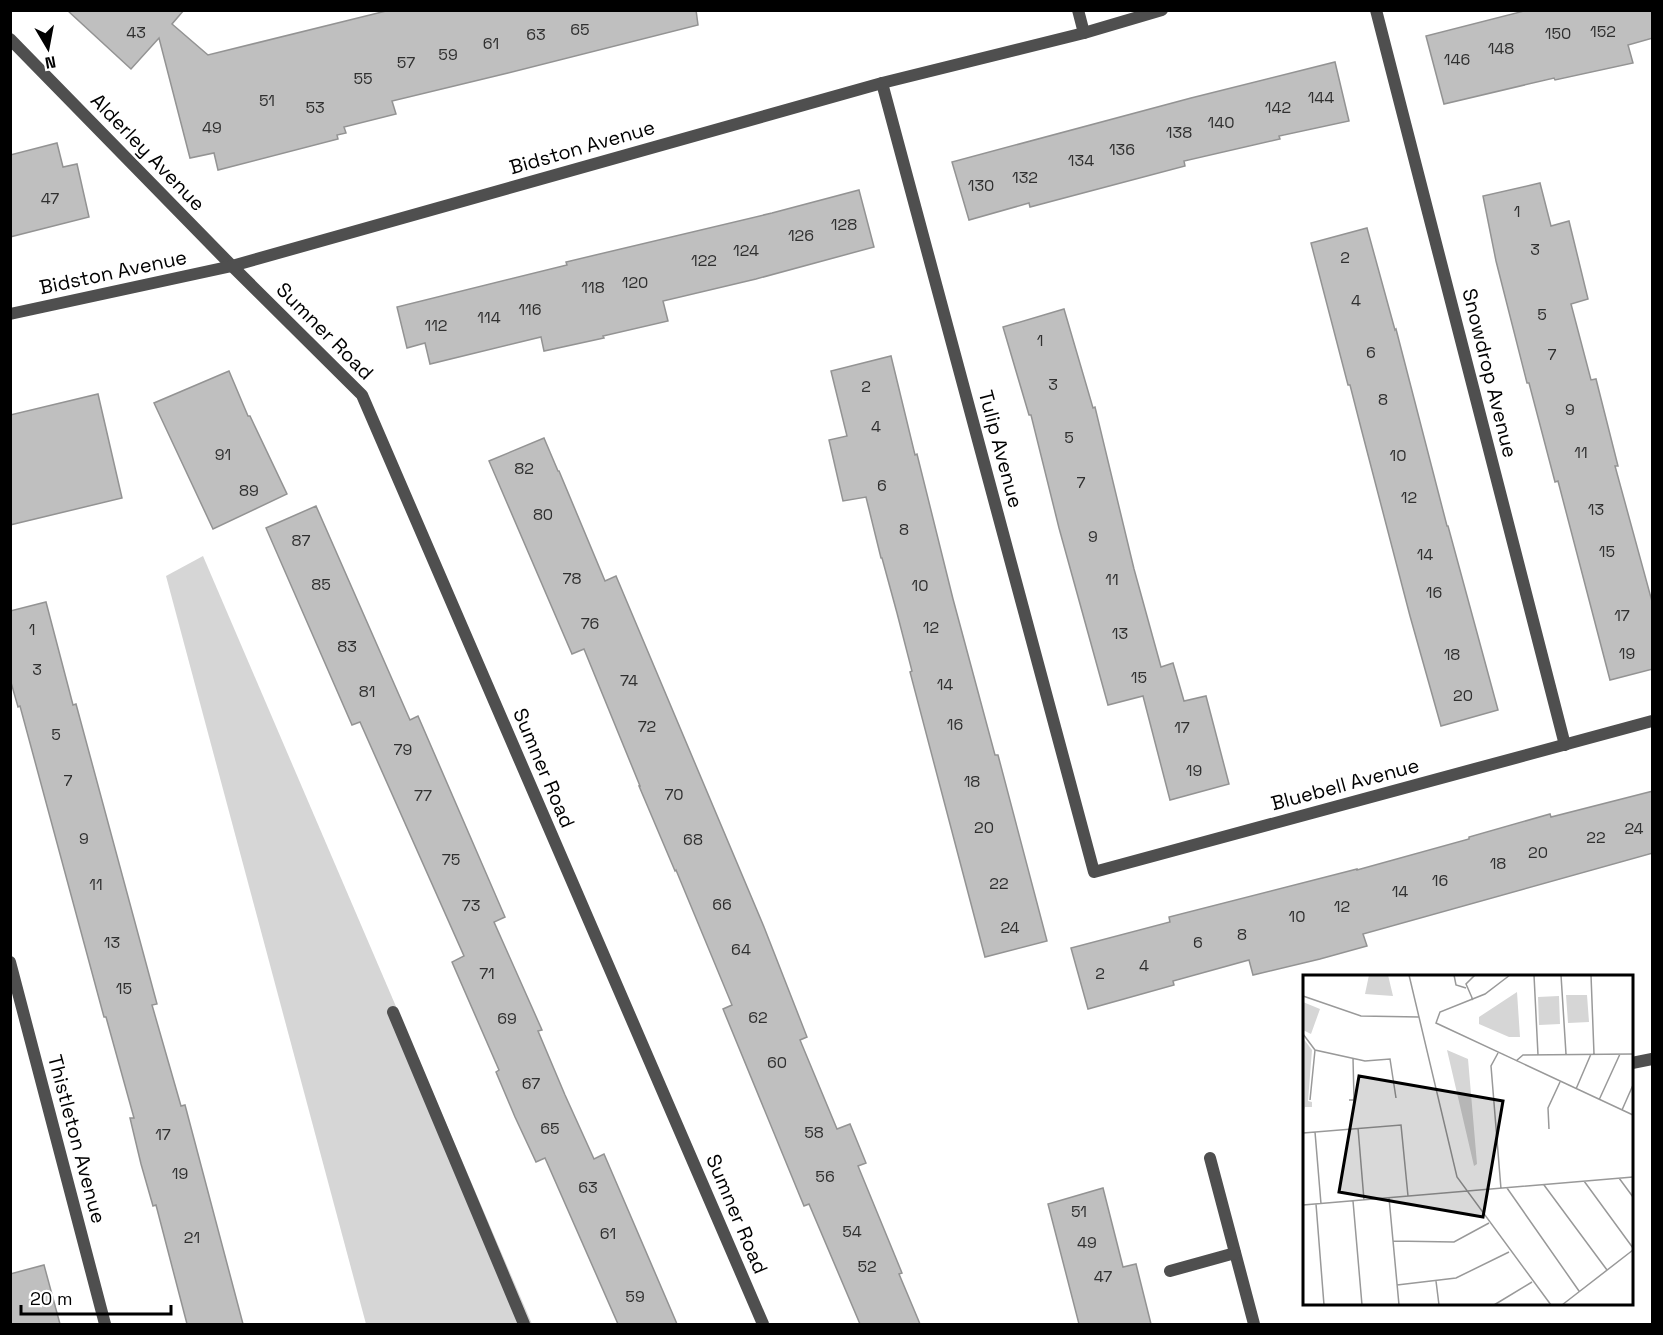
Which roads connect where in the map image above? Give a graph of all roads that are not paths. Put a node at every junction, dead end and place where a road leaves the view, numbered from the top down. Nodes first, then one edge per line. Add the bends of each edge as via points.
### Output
1 (1078, 10) edge
2 (1162, 10) edge
3 (1376, 10) edge
4 (1084, 33) junction
5 (10, 39) edge
6 (882, 83) junction
7 (232, 266) junction
8 (10, 314) edge
9 (1653, 722) edge
10 (1565, 745) junction
11 (1082, 826) joint
12 (10, 962) edge
13 (393, 1012) dead end
14 (1653, 1059) edge
15 (1633, 1063) edge
16 (1210, 1158) dead end
17 (1235, 1253) junction
18 (1170, 1271) dead end
19 (105, 1324) edge
20 (524, 1324) edge
21 (763, 1324) edge
22 (1254, 1324) edge

1 - 4 street
2 - 4 street, Bidston Avenue
3 - 10 street, Snowdrop Avenue
4 - 6 street, Bidston Avenue
5 - 7 street, Alderley Avenue
6 - 7 street, Bidston Avenue
6 - 11 street, Tulip Avenue
7 - 8 street, Bidston Avenue
7 - 21 street, Sumner Road via 362,395
9 - 10 street, Bluebell Avenue
10 - 11 street, Bluebell Avenue via 1094,872
12 - 19 street, Thistleton Avenue
13 - 20 street
14 - 15 street
16 - 17 street
17 - 18 street
17 - 22 street

